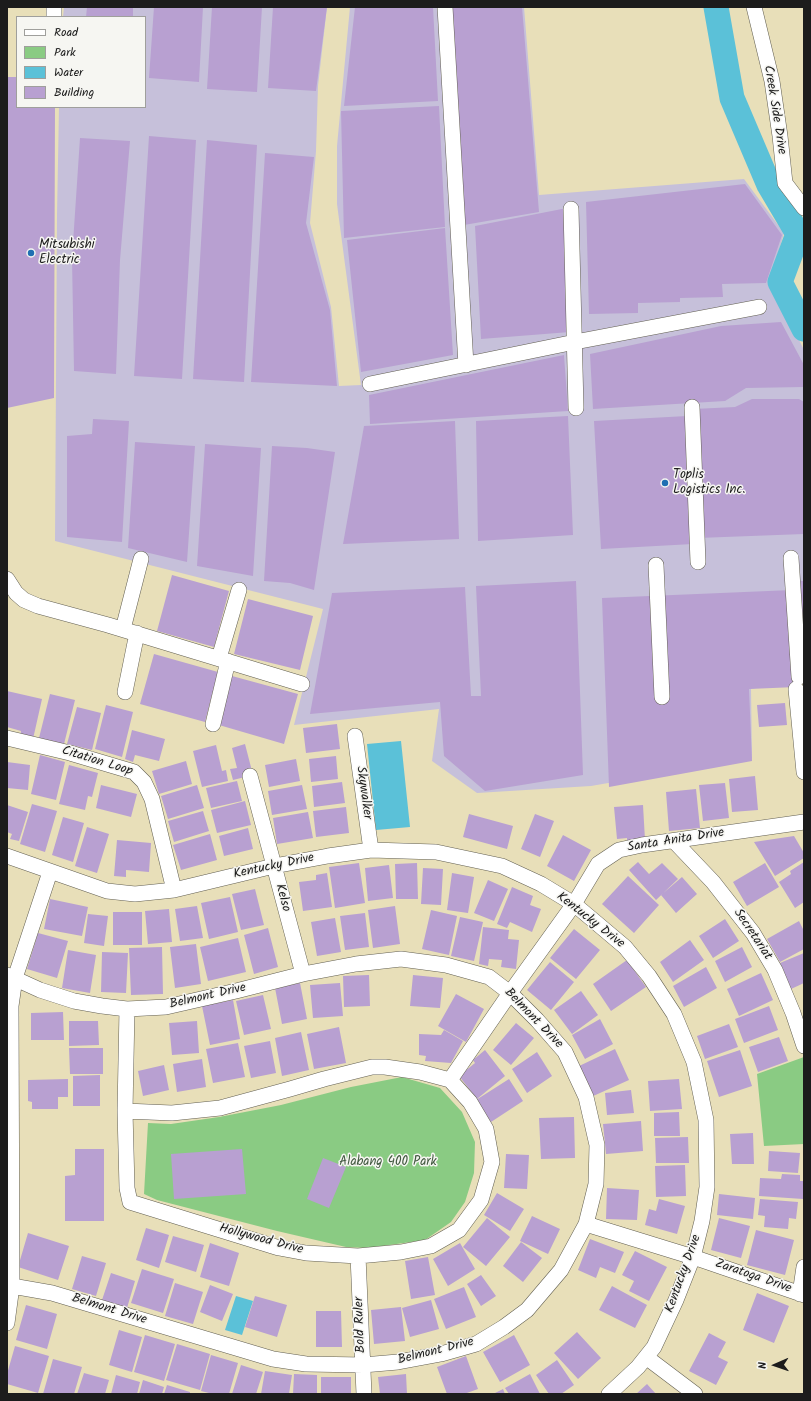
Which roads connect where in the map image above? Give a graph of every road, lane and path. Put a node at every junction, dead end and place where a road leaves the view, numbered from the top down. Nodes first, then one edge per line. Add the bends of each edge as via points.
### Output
1 (445, 7) edge
2 (754, 7) edge
3 (804, 208) edge
4 (572, 210) dead end
5 (759, 307) dead end
6 (574, 342) junction
7 (466, 365) junction
8 (370, 384) dead end
9 (692, 407) dead end
10 (576, 408) dead end
11 (791, 558) dead end
12 (141, 559) dead end
13 (698, 562) dead end
14 (656, 565) dead end
15 (7, 579) edge
16 (239, 590) dead end
17 (130, 631) junction
18 (223, 659) junction
19 (302, 684) dead end
20 (125, 692) dead end
21 (662, 697) dead end
22 (213, 724) dead end
23 (355, 736) dead end
24 (7, 738) edge
25 (803, 739) edge
26 (804, 772) edge
27 (250, 776) dead end
28 (804, 822) edge
29 (674, 841) junction
30 (371, 850) junction
31 (7, 856) edge
32 (274, 866) junction
33 (50, 872) junction
34 (174, 890) junction
35 (574, 904) junction
36 (303, 974) junction
37 (11, 976) edge
38 (510, 993) junction
39 (127, 1009) junction
40 (804, 1046) edge
41 (450, 1080) junction
42 (125, 1111) junction
43 (586, 1224) junction
44 (358, 1256) junction
45 (693, 1257) junction
46 (804, 1267) edge
47 (12, 1286) junction
48 (802, 1294) edge
49 (7, 1323) edge
50 (646, 1357) junction
51 (362, 1365) junction
52 (364, 1394) edge
53 (609, 1394) edge
54 (695, 1394) edge

1 - 7 street
2 - 3 street, Creek Side Drive via 772,81 784,183
4 - 6 street
5 - 6 street
6 - 7 street
6 - 10 street
7 - 8 street
9 - 13 street
11 - 25 street via 797,683
12 - 17 street
14 - 21 street
15 - 17 street via 24,600 38,606
16 - 18 street
17 - 18 street
17 - 20 street
18 - 19 street
18 - 22 street
23 - 30 street, Skywalker
24 - 34 street, Citation Loop via 134,772 144,782 152,799
25 - 26 street
27 - 32 street, Kelso
28 - 29 street, Santa Anita Drive
29 - 35 street, Santa Anita Drive via 619,850 598,864
29 - 40 street, Secretariat via 713,882 753,932 775,970
30 - 32 street, Kentucky Drive
30 - 35 street, Kentucky Drive via 436,852 502,866 541,884
31 - 33 street, Kentucky Drive
32 - 34 street, Kentucky Drive
32 - 36 street, Kelso
33 - 34 street, Kentucky Drive via 107,891 135,894
33 - 37 street
35 - 38 street, Santa Anita Drive
35 - 45 street, Kentucky Drive via 625,947 649,976 674,1014 694,1062 706,1120 707,1187
36 - 38 street, Belmont Drive via 401,959 446,965 489,977
36 - 39 street, Belmont Drive via 166,1007
37 - 39 street, Belmont Drive via 40,990 74,1001
37 - 47 street
38 - 41 street, Santa Anita Drive
38 - 43 street, Belmont Drive via 565,1052 586,1096 597,1145 596,1184
39 - 42 street, Hollywood Drive
41 - 42 street via 420,1072 372,1067 220,1108 172,1114
41 - 44 street, Hollywood Drive via 470,1102 486,1129 492,1162 481,1200 459,1230 431,1246
42 - 44 street, Hollywood Drive via 126,1188 130,1202 279,1248 306,1253
43 - 45 street, Zaratoga Drive
43 - 51 street, Belmont Drive via 562,1270 527,1310 476,1344 398,1362
44 - 51 street, Bold Ruler
45 - 48 street, Zaratoga Drive
45 - 50 street, Kentucky Drive via 654,1348
46 - 48 street
47 - 49 street
47 - 51 street, Belmont Drive via 52,1293 273,1359 306,1364
50 - 53 street, Kentucky Drive
50 - 54 street
51 - 52 street, Bold Ruler

